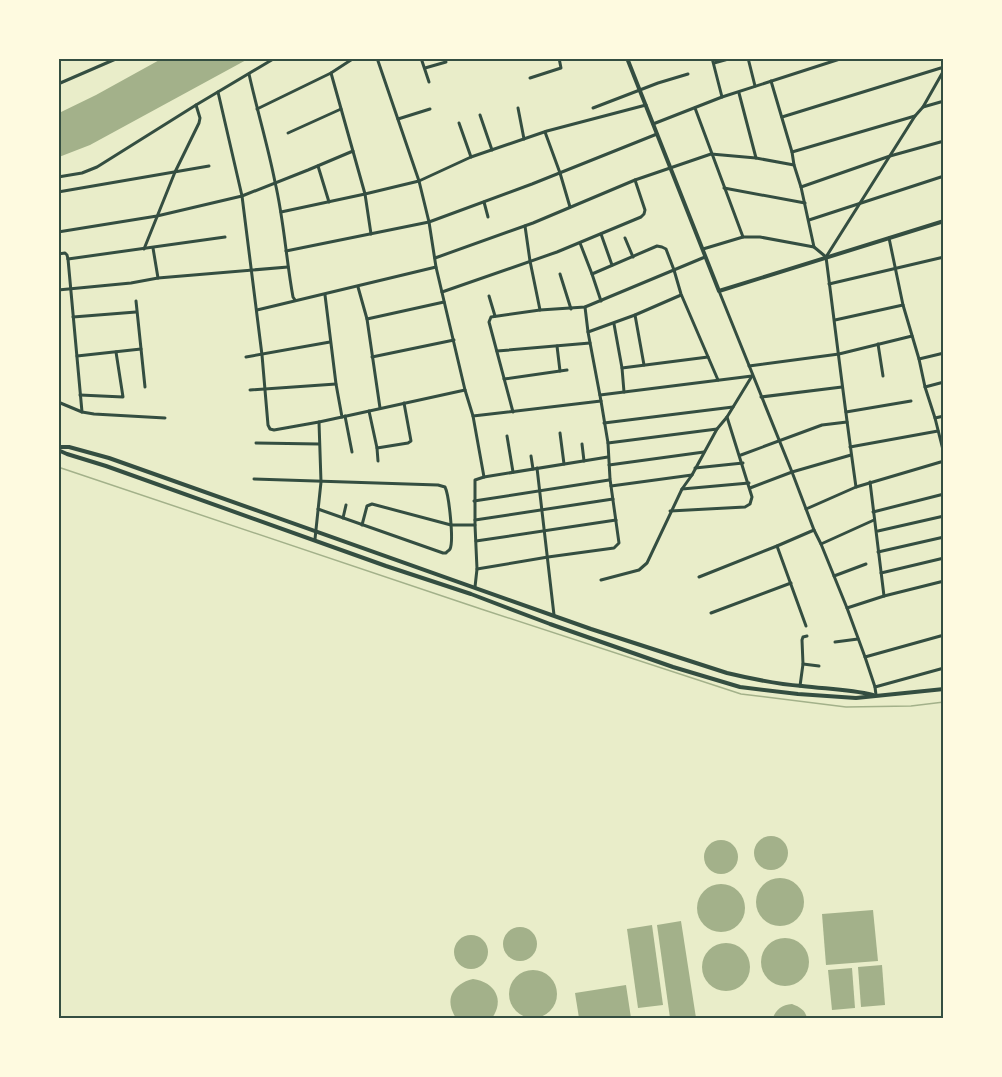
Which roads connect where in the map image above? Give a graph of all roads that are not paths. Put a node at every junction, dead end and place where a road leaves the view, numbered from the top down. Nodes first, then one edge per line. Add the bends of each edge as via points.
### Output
1 (118, 58) edge
2 (275, 58) edge
3 (354, 58) edge
4 (377, 58) edge
5 (421, 58) edge
6 (559, 58) edge
7 (627, 58) edge
8 (732, 58) edge
9 (748, 58) edge
10 (816, 58) edge
11 (843, 58) edge
12 (712, 61) edge
13 (446, 62) dead end
14 (818, 66) junction
15 (944, 68) edge
16 (424, 69) junction
17 (331, 73) junction
18 (249, 74) junction
19 (688, 74) dead end
20 (530, 78) dead end
21 (771, 81) junction
22 (429, 82) dead end
23 (58, 84) edge
24 (755, 87) junction
25 (640, 91) junction
26 (218, 92) junction
27 (739, 92) junction
28 (722, 98) junction
29 (944, 101) edge
30 (196, 105) junction
31 (646, 105) junction
32 (923, 107) junction
33 (518, 108) dead end
34 (592, 108) dead end
35 (695, 108) junction
36 (257, 109) junction
37 (341, 109) junction
38 (430, 109) dead end
39 (480, 115) dead end
40 (915, 116) junction
41 (781, 117) junction
42 (398, 119) junction
43 (459, 123) dead end
44 (653, 124) junction
45 (544, 132) junction
46 (288, 133) dead end
47 (657, 134) junction
48 (524, 139) junction
49 (944, 141) edge
50 (492, 150) junction
51 (353, 151) junction
52 (792, 152) junction
53 (711, 154) junction
54 (890, 156) junction
55 (471, 157) junction
56 (756, 158) junction
57 (794, 165) junction
58 (209, 166) dead end
59 (318, 166) junction
60 (669, 167) junction
61 (175, 172) junction
62 (560, 173) junction
63 (944, 176) edge
64 (58, 177) edge
65 (635, 180) junction
66 (419, 181) junction
67 (276, 183) junction
68 (801, 187) junction
69 (724, 188) junction
70 (58, 192) edge
71 (365, 194) junction
72 (242, 196) junction
73 (329, 202) junction
74 (484, 202) junction
75 (805, 203) junction
76 (860, 204) junction
77 (570, 207) junction
78 (281, 212) junction
79 (157, 216) junction
80 (488, 217) dead end
81 (809, 220) junction
82 (944, 221) edge
83 (429, 222) junction
84 (525, 226) junction
85 (58, 232) edge
86 (371, 234) junction
87 (601, 234) junction
88 (225, 237) dead end
89 (743, 237) junction
90 (625, 238) dead end
91 (889, 238) junction
92 (580, 242) junction
93 (814, 246) junction
94 (153, 247) junction
95 (144, 249) junction
96 (703, 249) junction
97 (286, 251) junction
98 (58, 254) edge
99 (633, 256) junction
100 (705, 257) junction
101 (826, 257) junction
102 (944, 257) edge
103 (435, 258) junction
104 (68, 260) junction
105 (530, 261) junction
106 (612, 265) junction
107 (288, 267) junction
108 (436, 267) junction
109 (896, 267) junction
110 (252, 270) junction
111 (674, 270) junction
112 (560, 274) dead end
113 (592, 274) junction
114 (158, 279) junction
115 (829, 284) junction
116 (358, 286) junction
117 (71, 288) junction
118 (58, 290) edge
119 (719, 291) junction
120 (442, 292) junction
121 (681, 294) junction
122 (325, 295) junction
123 (489, 297) dead end
124 (295, 300) junction
125 (136, 301) dead end
126 (601, 301) junction
127 (444, 302) junction
128 (903, 305) junction
129 (585, 307) junction
130 (571, 309) junction
131 (256, 310) junction
132 (540, 310) junction
133 (136, 312) junction
134 (635, 315) junction
135 (495, 316) junction
136 (73, 318) junction
137 (367, 319) junction
138 (835, 320) junction
139 (614, 324) junction
140 (588, 332) junction
141 (912, 336) junction
142 (454, 340) junction
143 (330, 342) junction
144 (590, 343) junction
145 (878, 344) junction
146 (557, 346) junction
147 (141, 349) junction
148 (116, 351) junction
149 (497, 351) junction
150 (944, 353) edge
151 (839, 354) junction
152 (262, 355) junction
153 (77, 356) junction
154 (246, 357) dead end
155 (372, 357) junction
156 (708, 357) junction
157 (919, 359) junction
158 (644, 365) junction
159 (749, 366) junction
160 (622, 368) junction
161 (567, 370) dead end
162 (560, 371) junction
163 (753, 376) junction
164 (883, 376) dead end
165 (504, 379) junction
166 (718, 380) junction
167 (944, 382) edge
168 (336, 384) junction
169 (145, 387) dead end
170 (842, 387) junction
171 (925, 387) junction
172 (264, 389) junction
173 (250, 390) dead end
174 (465, 390) junction
175 (624, 392) junction
176 (80, 395) junction
177 (600, 395) junction
178 (761, 397) junction
179 (601, 401) junction
180 (911, 401) dead end
181 (58, 402) edge
182 (404, 403) junction
183 (733, 407) junction
184 (380, 408) junction
185 (369, 411) junction
186 (82, 412) junction
187 (513, 412) junction
188 (846, 412) junction
189 (473, 416) junction
190 (944, 416) edge
191 (165, 417) dead end
192 (344, 417) junction
193 (727, 417) junction
194 (935, 418) junction
195 (319, 422) junction
196 (847, 422) junction
197 (604, 423) junction
198 (717, 429) junction
199 (938, 431) junction
200 (560, 433) dead end
201 (507, 436) dead end
202 (779, 440) junction
203 (256, 443) dead end
204 (608, 443) junction
205 (319, 444) junction
206 (582, 444) dead end
207 (850, 447) junction
208 (58, 448) edge
209 (377, 448) junction
210 (352, 452) dead end
211 (704, 452) junction
212 (943, 453) edge
213 (851, 454) junction
214 (531, 456) dead end
215 (740, 456) junction
216 (608, 457) junction
217 (378, 461) dead end
218 (584, 461) junction
219 (944, 461) edge
220 (742, 463) junction
221 (564, 464) junction
222 (609, 465) junction
223 (695, 468) junction
224 (535, 469) junction
225 (513, 472) junction
226 (792, 472) junction
227 (692, 475) junction
228 (484, 477) junction
229 (254, 479) dead end
230 (610, 479) junction
231 (321, 482) junction
232 (870, 482) junction
233 (750, 485) junction
234 (611, 486) junction
235 (856, 487) junction
236 (682, 489) junction
237 (540, 491) junction
238 (944, 494) edge
239 (613, 499) junction
240 (474, 501) junction
241 (346, 505) dead end
242 (806, 509) junction
243 (318, 510) junction
244 (542, 510) junction
245 (670, 511) junction
246 (873, 512) junction
247 (944, 516) edge
248 (343, 518) junction
249 (475, 520) junction
250 (616, 520) junction
251 (874, 520) junction
252 (362, 525) junction
253 (451, 525) junction
254 (475, 525) junction
255 (814, 530) junction
256 (317, 531) junction
257 (545, 531) junction
258 (877, 531) junction
259 (944, 537) edge
260 (315, 539) junction
261 (476, 541) junction
262 (821, 544) junction
263 (777, 546) junction
264 (878, 552) junction
265 (548, 557) junction
266 (944, 558) edge
267 (866, 564) dead end
268 (477, 569) junction
269 (881, 573) junction
270 (834, 576) junction
271 (699, 577) dead end
272 (601, 580) dead end
273 (944, 581) edge
274 (791, 583) junction
275 (475, 587) junction
276 (884, 596) junction
277 (847, 608) junction
278 (711, 613) dead end
279 (554, 615) junction
280 (806, 626) dead end
281 (944, 635) edge
282 (807, 636) dead end
283 (858, 639) junction
284 (835, 642) dead end
285 (865, 657) junction
286 (803, 664) junction
287 (819, 666) dead end
288 (944, 668) edge
289 (800, 686) junction
290 (875, 687) junction
291 (944, 689) edge
292 (876, 695) junction

1 - 23 street
2 - 18 street
3 - 17 street
4 - 42 street
5 - 16 street
6 - 20 street via 561,68
7 - 25 main road
8 - 12 street
9 - 24 street
10 - 14 street
11 - 14 street
12 - 28 street
13 - 16 street
14 - 21 street
15 - 32 street
15 - 41 street
16 - 22 street
17 - 36 street
17 - 37 street
18 - 26 street
18 - 36 street
19 - 25 street
21 - 24 street
21 - 41 street
24 - 27 street
25 - 31 main road
25 - 34 street
26 - 30 street
26 - 72 street
27 - 28 street
27 - 56 street
28 - 35 street
29 - 32 street
30 - 61 street via 200,118
30 - 64 street via 97,167
31 - 44 main road
31 - 45 street
32 - 40 street
33 - 48 street
35 - 44 street
35 - 53 street
36 - 67 street
37 - 46 street
37 - 51 street
38 - 42 street
39 - 50 street
40 - 52 street
40 - 54 street
41 - 52 street
42 - 66 street
43 - 55 street
44 - 47 main road
45 - 48 street
45 - 62 street
47 - 60 main road
47 - 62 street
48 - 50 street
49 - 54 street
50 - 55 street
51 - 59 street
51 - 71 street
52 - 57 street
53 - 56 street
53 - 60 street
53 - 69 street
54 - 68 street
54 - 76 street
55 - 66 street
56 - 57 street
57 - 68 street
58 - 61 street
59 - 67 street
59 - 73 street
60 - 65 street
60 - 96 main road
61 - 70 street
61 - 79 street
62 - 74 street
62 - 77 street
63 - 76 street
65 - 77 street
65 - 87 street via 644,214
66 - 71 street
66 - 83 street
67 - 72 street
67 - 78 street
68 - 75 street
69 - 75 street
69 - 89 street
71 - 73 street
71 - 86 street
72 - 79 street
72 - 110 street
73 - 78 street
74 - 80 street
74 - 83 street
75 - 81 street
76 - 81 street
76 - 101 street
77 - 84 street
78 - 97 street
79 - 85 street
79 - 95 street
81 - 93 street
82 - 91 main road
83 - 86 street
83 - 103 street
84 - 103 street
84 - 105 street
86 - 97 street
87 - 92 street
87 - 106 street
88 - 94 street
89 - 93 street
89 - 96 street
90 - 99 street
91 - 101 main road
91 - 109 street
92 - 105 street
92 - 113 street
93 - 101 street
94 - 95 street
94 - 114 street
95 - 104 street
96 - 100 main road
97 - 107 street
98 - 104 street via 67,255
99 - 106 street
99 - 111 street via 662,247
100 - 111 street
100 - 119 main road
101 - 115 street
101 - 119 main road
102 - 109 street
103 - 108 street
104 - 117 street
105 - 120 street
105 - 132 street
106 - 113 street
107 - 110 street
107 - 124 street
108 - 116 street
108 - 120 street
109 - 115 street
109 - 128 street
110 - 114 street
110 - 131 street
111 - 121 street
111 - 126 street
112 - 130 street
113 - 126 street
114 - 117 street
115 - 138 street
116 - 122 street
116 - 137 street
117 - 118 street
117 - 136 street
119 - 159 street
120 - 127 street
121 - 134 street
121 - 156 street
122 - 124 street
122 - 143 street
123 - 135 street
124 - 131 street
125 - 133 street
126 - 129 street
127 - 137 street
127 - 142 street
128 - 138 street
128 - 141 street
129 - 130 street
129 - 140 street
130 - 132 street
131 - 152 street
132 - 135 street
133 - 136 street
133 - 147 street
134 - 139 street
134 - 158 street
135 - 149 street via 489,322
136 - 153 street
137 - 155 street
138 - 151 street
139 - 140 street
139 - 160 street
140 - 144 street
141 - 145 street
141 - 157 street
142 - 155 street
142 - 174 street
143 - 152 street
143 - 168 street
144 - 146 street
144 - 177 street
145 - 151 street
145 - 164 street
146 - 149 street
146 - 162 street
147 - 148 street
147 - 169 street
148 - 153 street
148 - 176 street via 123,397
149 - 165 street
150 - 157 street
151 - 159 street
151 - 170 street
152 - 154 street
152 - 172 street
153 - 176 street
155 - 184 street
156 - 158 street
156 - 166 street
157 - 171 street
158 - 160 street
159 - 163 street
160 - 175 street
161 - 162 street
162 - 165 street
163 - 166 street
163 - 178 street
163 - 183 street
165 - 187 street
166 - 175 street
167 - 171 street
168 - 172 street
168 - 192 street
170 - 178 street
170 - 188 street
171 - 194 street
172 - 173 street
172 - 195 street via 270,429
174 - 182 street
174 - 189 street
175 - 177 street
176 - 186 street
177 - 179 street
178 - 202 street
179 - 187 street
179 - 197 street
180 - 188 street
181 - 186 street
182 - 184 street
182 - 209 street via 410,442
183 - 193 street
183 - 197 street
184 - 185 street
185 - 192 street
185 - 209 street
186 - 191 street
187 - 189 street
188 - 196 street
189 - 228 street
190 - 194 street
192 - 195 street
192 - 210 street
193 - 198 street
193 - 215 street
194 - 199 street
195 - 205 street
196 - 202 street via 822,425
196 - 207 street
197 - 204 street
198 - 204 street
198 - 211 street
199 - 207 street
199 - 212 street
200 - 221 street
201 - 225 street
202 - 215 street
202 - 226 street
203 - 205 street
204 - 216 street
205 - 231 street
206 - 218 street
207 - 213 street
208 - 256 main road via 69,447 109,458
208 - 260 main road
209 - 217 street
211 - 222 street
211 - 223 street
213 - 226 street
213 - 235 street
214 - 224 street
215 - 220 street
216 - 218 street
216 - 222 street
218 - 221 street
219 - 232 street
220 - 223 street
220 - 233 street
221 - 224 street
222 - 230 street
223 - 227 street
224 - 225 street
224 - 237 street
225 - 228 street
226 - 233 street
226 - 242 street
227 - 234 street
227 - 236 street
228 - 240 street via 475,480
229 - 231 street
230 - 234 street
230 - 237 street
231 - 243 street
231 - 253 street via 445,487
232 - 235 street
232 - 246 street
233 - 236 street
233 - 245 street via 752,497 746,507
234 - 239 street
235 - 242 street
236 - 245 street
237 - 240 street
237 - 244 street
238 - 246 street
239 - 244 street
239 - 250 street
240 - 249 street
241 - 248 street
242 - 255 street
243 - 248 street
243 - 256 street
244 - 249 street
244 - 257 street
245 - 272 street via 643,567
246 - 251 street
247 - 258 street
248 - 252 street
249 - 254 street
250 - 257 street
250 - 265 street via 619,540 614,548
251 - 258 street
251 - 262 street
252 - 253 street via 367,506 372,504
252 - 253 street via 443,553 450,547
253 - 254 street
254 - 261 street
255 - 262 street
255 - 263 street
256 - 260 street
256 - 275 main road
257 - 261 street
257 - 265 street
258 - 264 street
259 - 264 street
260 - 292 main road via 673,667 732,684 821,696
261 - 268 street
262 - 270 street
263 - 271 street
263 - 274 street
264 - 269 street
265 - 268 street
265 - 279 street
266 - 269 street
267 - 270 street
268 - 275 street
269 - 276 street
270 - 277 street
273 - 276 street
274 - 278 street
274 - 280 street
275 - 279 main road
276 - 277 street
277 - 283 street
279 - 289 main road via 727,673
281 - 285 street
282 - 286 street via 802,640
283 - 284 street
283 - 285 street
285 - 290 street
286 - 287 street
286 - 289 street
288 - 290 street
289 - 292 main road
290 - 292 street
291 - 292 main road

